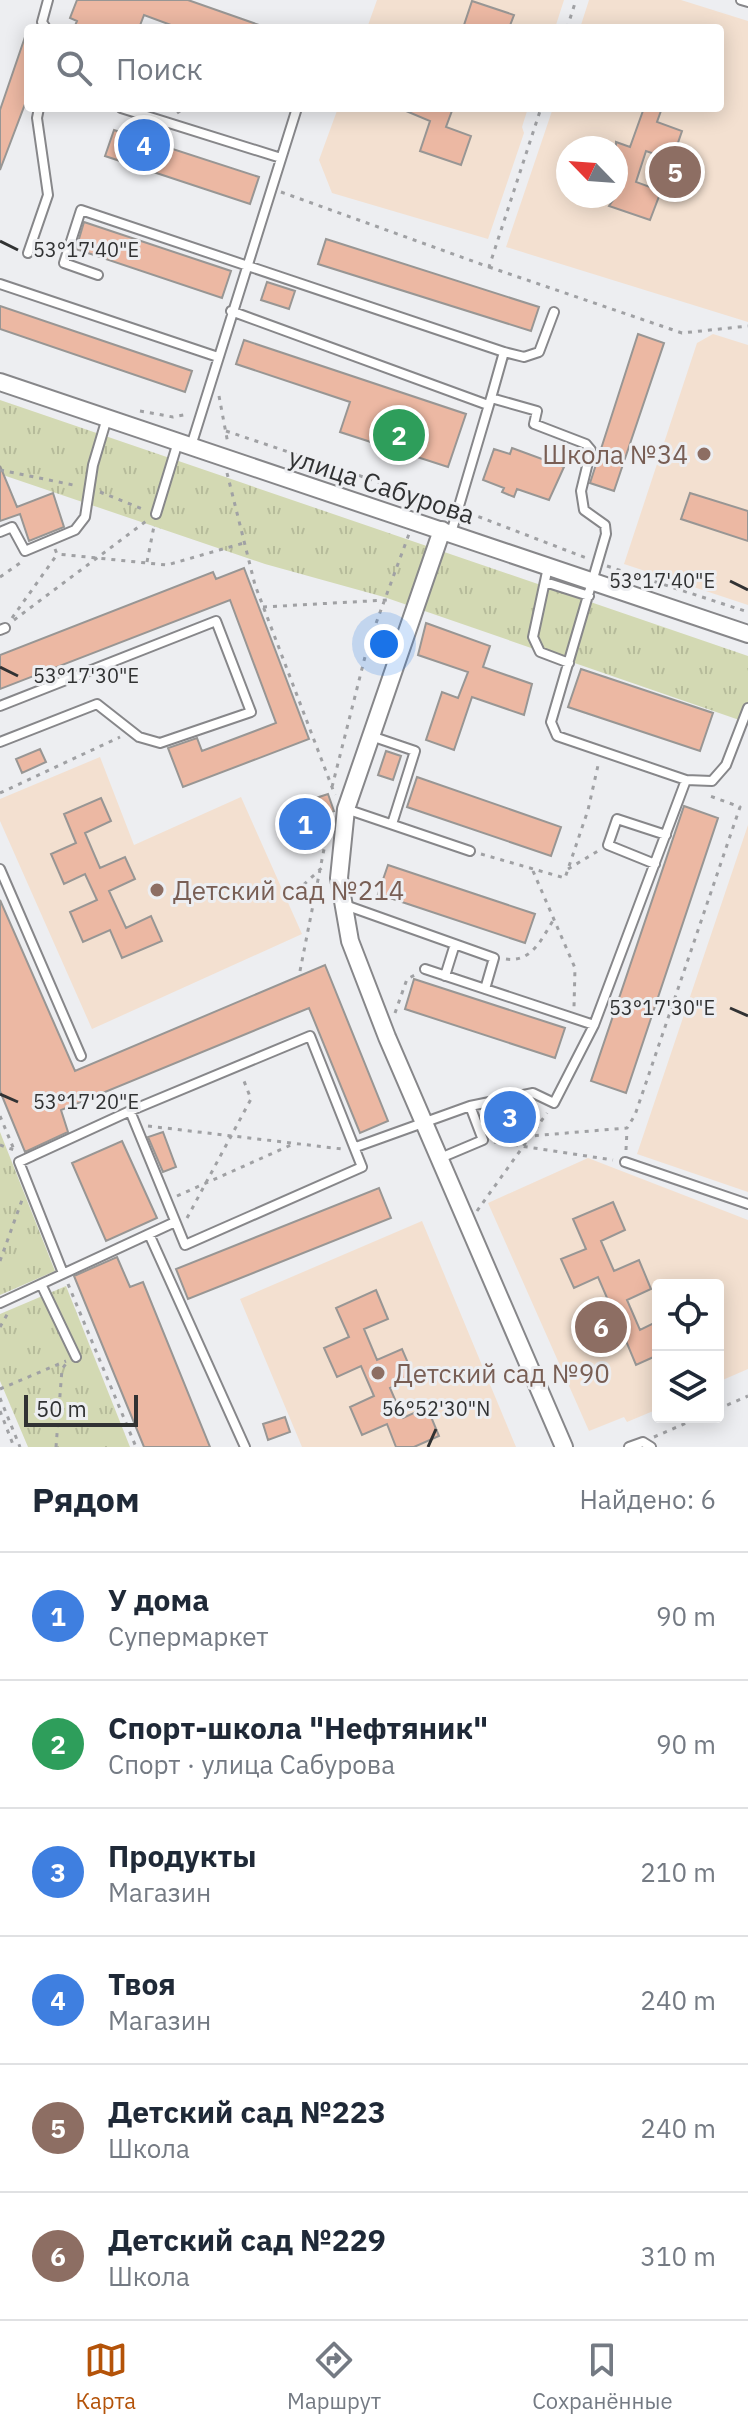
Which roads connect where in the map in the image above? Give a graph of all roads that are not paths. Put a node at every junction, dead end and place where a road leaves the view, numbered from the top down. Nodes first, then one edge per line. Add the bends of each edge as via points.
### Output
1 (48, 0) edge
2 (741, 0) edge
3 (748, 2) edge
4 (43, 24) edge
5 (38, 112) edge
6 (134, 112) edge
7 (296, 112) edge
8 (281, 158) junction
9 (28, 253) dead end
10 (247, 264) junction
11 (98, 275) dead end
12 (0, 284) edge
13 (231, 311) junction
14 (554, 312) dead end
15 (504, 352) junction
16 (218, 357) junction
17 (0, 382) edge
18 (490, 401) junction
19 (107, 418) junction
20 (184, 444) junction
21 (156, 514) road end
22 (0, 532) edge
23 (446, 532) junction
24 (546, 574) junction
25 (591, 589) junction
26 (748, 634) edge
27 (569, 663) junction
28 (0, 706) edge
29 (748, 708) edge
30 (371, 736) junction
31 (0, 742) edge
32 (686, 780) junction
33 (345, 817) junction
34 (392, 824) junction
35 (666, 835) junction
36 (470, 851) road end
37 (655, 864) junction
38 (0, 869) edge
39 (344, 904) junction
40 (455, 944) junction
41 (425, 969) road end
42 (445, 976) junction
43 (485, 989) junction
44 (594, 1025) junction
45 (81, 1056) dead end
46 (470, 1106) junction
47 (130, 1111) junction
48 (422, 1124) junction
49 (356, 1147) junction
50 (437, 1159) junction
51 (625, 1162) road end
52 (748, 1204) edge
53 (175, 1222) junction
54 (149, 1234) junction
55 (63, 1273) junction
56 (41, 1284) junction
57 (0, 1303) edge
58 (72, 1358) road end
59 (647, 1444) edge
60 (245, 1447) edge
61 (564, 1447) edge
62 (629, 1447) edge

1 - 4 lane
2 - 3 lane
5 - 9 lane via 48,195
6 - 8 lane
7 - 8 lane
8 - 10 lane
10 - 11 lane via 81,210 64,263
10 - 13 lane
10 - 15 lane
12 - 16 lane
13 - 16 lane
13 - 18 lane
14 - 15 lane via 539,352 524,357
15 - 18 lane
16 - 20 lane via 202,411
17 - 19 street, улица Сабурова
18 - 23 lane via 459,509
18 - 25 lane via 537,411 534,424 591,450 581,491 584,510 605,525 606,534
19 - 20 street, улица Сабурова
19 - 22 lane via 85,517 75,530 25,551 12,527
20 - 21 lane
20 - 23 street, улица Сабурова
23 - 24 street, улица Сабурова
23 - 30 street
24 - 25 street, улица Сабурова
24 - 27 lane via 533,637 540,652
25 - 26 street, улица Сабурова
25 - 27 lane
27 - 32 lane via 551,722 557,736
28 - 31 lane via 216,621 251,712 160,743 130,732 97,704
29 - 32 lane via 726,765 712,781
30 - 33 street
30 - 34 lane via 415,751
32 - 35 lane
33 - 34 lane
33 - 39 street via 339,878
34 - 36 lane
35 - 37 lane
35 - 37 lane via 617,819 608,845
37 - 44 lane
38 - 45 lane
39 - 40 lane
39 - 48 street via 350,941
40 - 42 lane
40 - 43 lane via 494,958
41 - 42 lane
42 - 43 lane
43 - 44 lane
44 - 46 lane via 554,1103 533,1093
46 - 48 lane
46 - 50 lane via 483,1140
47 - 49 lane via 310,1036
47 - 53 lane
47 - 55 lane via 19,1162
48 - 49 lane
48 - 50 street
49 - 53 lane via 362,1167 185,1245
50 - 61 street
51 - 52 lane
53 - 54 lane
54 - 55 lane
54 - 60 lane
55 - 56 lane
56 - 57 lane
56 - 58 lane
59 - 62 lane

